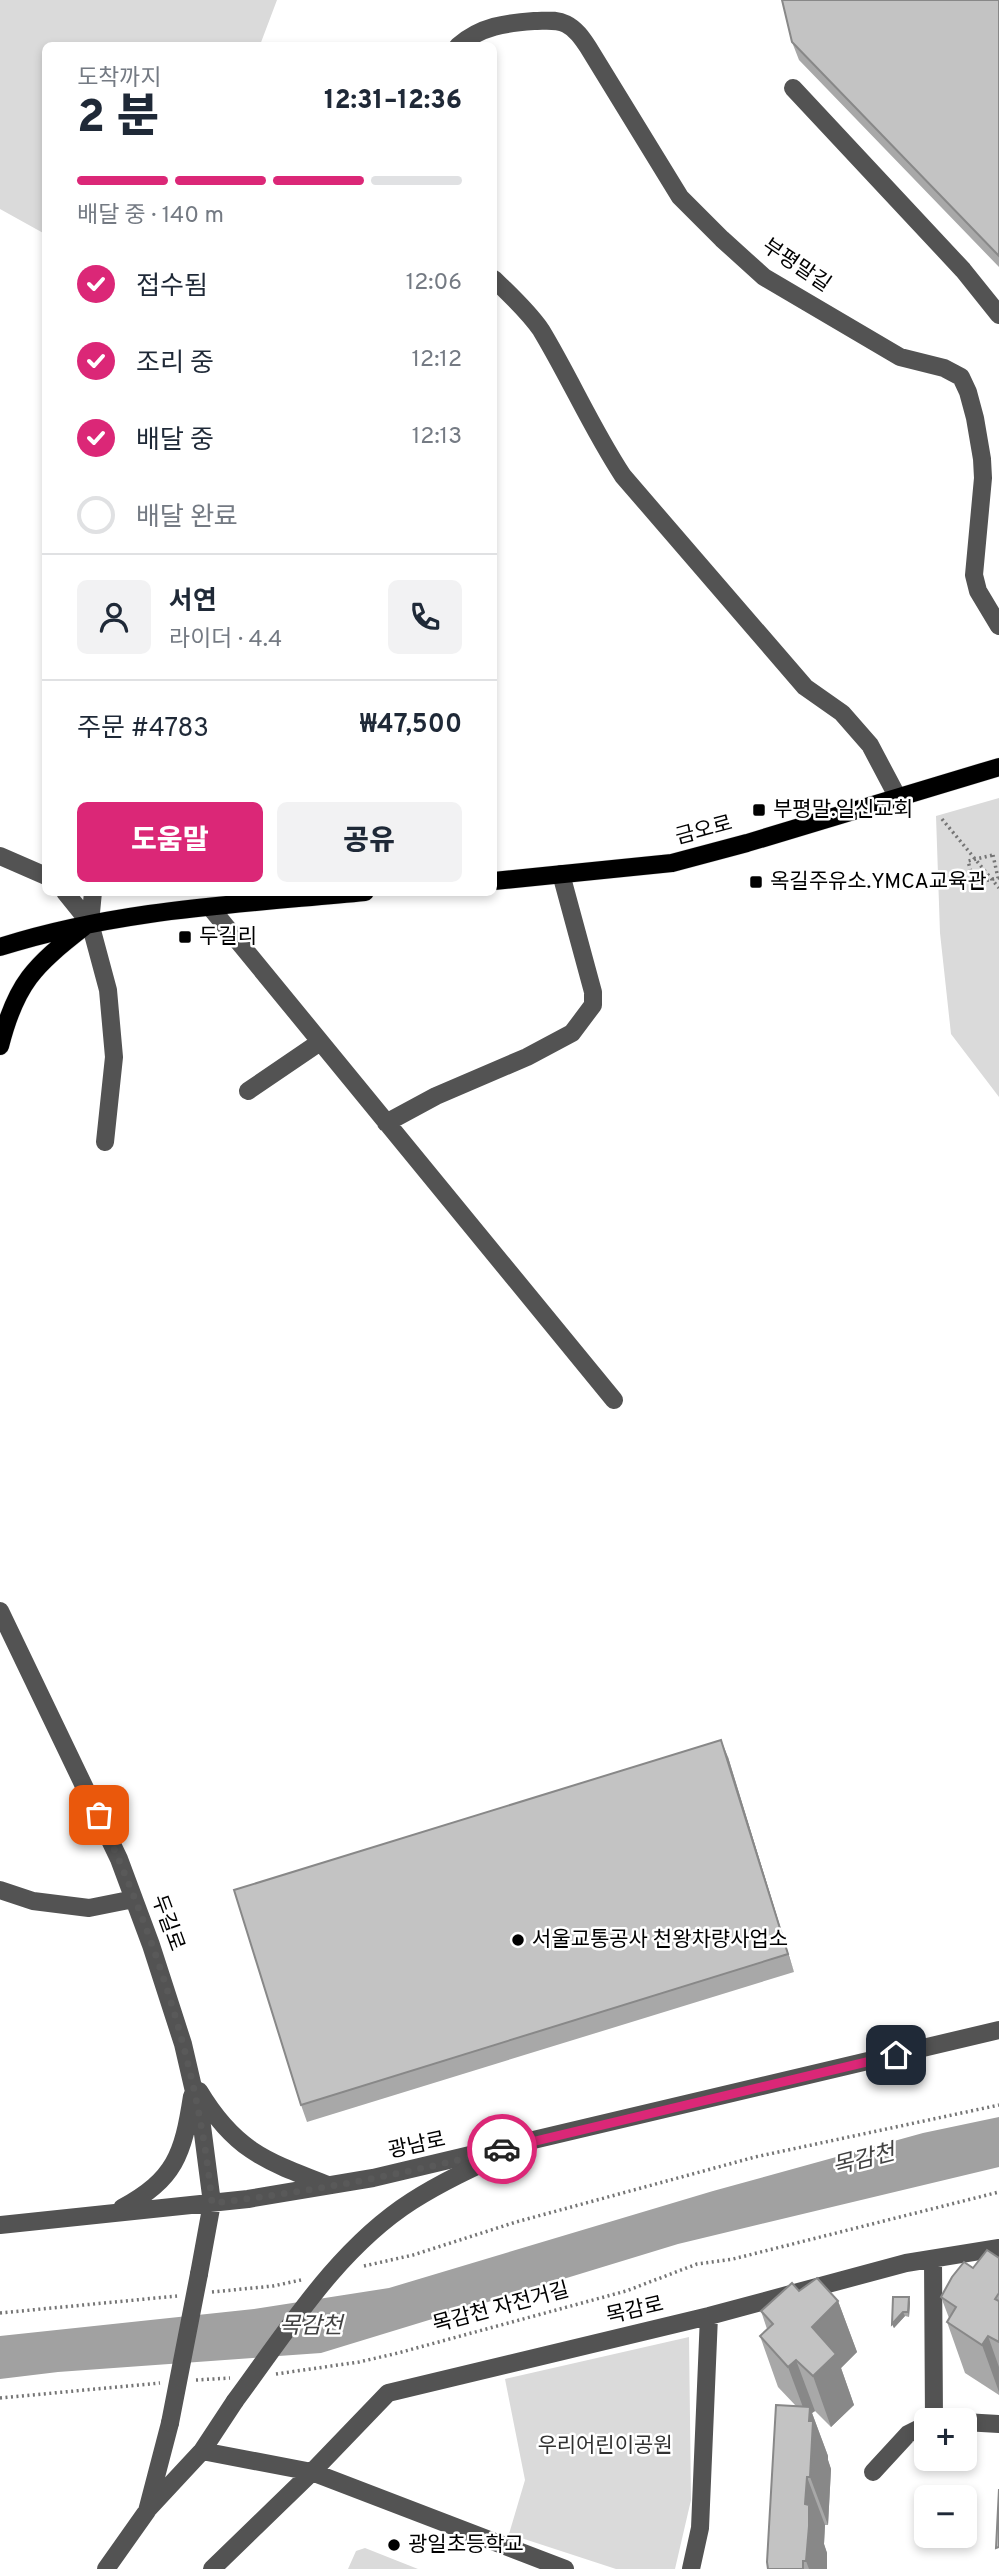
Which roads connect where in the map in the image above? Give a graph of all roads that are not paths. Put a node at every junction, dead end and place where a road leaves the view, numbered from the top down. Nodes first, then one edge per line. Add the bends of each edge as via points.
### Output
1 (464, 42) edge
2 (793, 88) dead end
3 (497, 282) edge
4 (999, 315) edge
5 (999, 626) edge
6 (999, 767) edge
7 (897, 796) junction
8 (0, 856) edge
9 (561, 874) junction
10 (42, 875) edge
11 (497, 881) edge
12 (68, 896) edge
13 (93, 896) edge
14 (288, 896) edge
15 (269, 897) edge
16 (210, 907) junction
17 (90, 923) junction
18 (0, 947) edge
19 (320, 1042) junction
20 (0, 1046) edge
21 (248, 1091) dead end
22 (386, 1123) junction
23 (105, 1142) dead end
24 (614, 1399) dead end
25 (0, 1611) edge
26 (0, 1890) edge
27 (134, 1899) junction
28 (999, 2030) edge
29 (194, 2082) junction
30 (526, 2143) junction
31 (330, 2186) junction
32 (212, 2203) junction
33 (115, 2212) junction
34 (0, 2225) edge
35 (999, 2248) edge
36 (933, 2259) junction
37 (709, 2316) junction
38 (934, 2408) edge
39 (977, 2423) edge
40 (999, 2424) edge
41 (914, 2431) edge
42 (202, 2451) junction
43 (312, 2472) junction
44 (873, 2472) dead end
45 (147, 2511) junction
46 (106, 2569) edge
47 (212, 2569) edge
48 (565, 2569) edge
49 (691, 2569) edge

1 - 5 street, 부평말길 via 483,29 504,23 555,20 568,25 588,47 680,197 764,277 900,357 961,377 982,459 974,575
2 - 4 street via 964,270
3 - 7 street via 540,329 623,476 805,687 842,713 870,744
6 - 7 main road, 금오로
7 - 9 main road, 금오로 via 672,863
8 - 10 street
9 - 11 main road, 금오로
9 - 22 street via 593,992 593,1004 585,1018 572,1033 527,1057
12 - 17 street
13 - 17 street
14 - 15 main road
15 - 16 main road
16 - 17 main road
16 - 19 street
17 - 18 main road
17 - 20 main road via 30,973 9,1012
17 - 23 street via 112,1018 113,1079
19 - 21 street
19 - 22 street
22 - 24 street
25 - 27 street, 두길로
26 - 27 street via 33,1901 89,1908
27 - 29 street, 두길로
28 - 30 street, 광남로
29 - 31 street via 227,2132 243,2145 262,2158
29 - 32 street, 두길로
29 - 33 street via 184,2139 173,2165 158,2185
30 - 31 street, 광남로
30 - 42 street, bridge via 411,2202 371,2234 305,2307
31 - 32 street, 광남로
32 - 33 street, 광남로
32 - 45 street, 두길로, bridge via 170,2423
33 - 34 street, 광남로
35 - 36 street, 목감로
36 - 37 street, 목감로
36 - 38 street
37 - 43 street, 목감로 via 388,2393
37 - 49 street via 700,2528
39 - 40 street
41 - 44 street
42 - 43 street
42 - 45 street
43 - 47 street, 목감로
43 - 48 street
45 - 46 street

